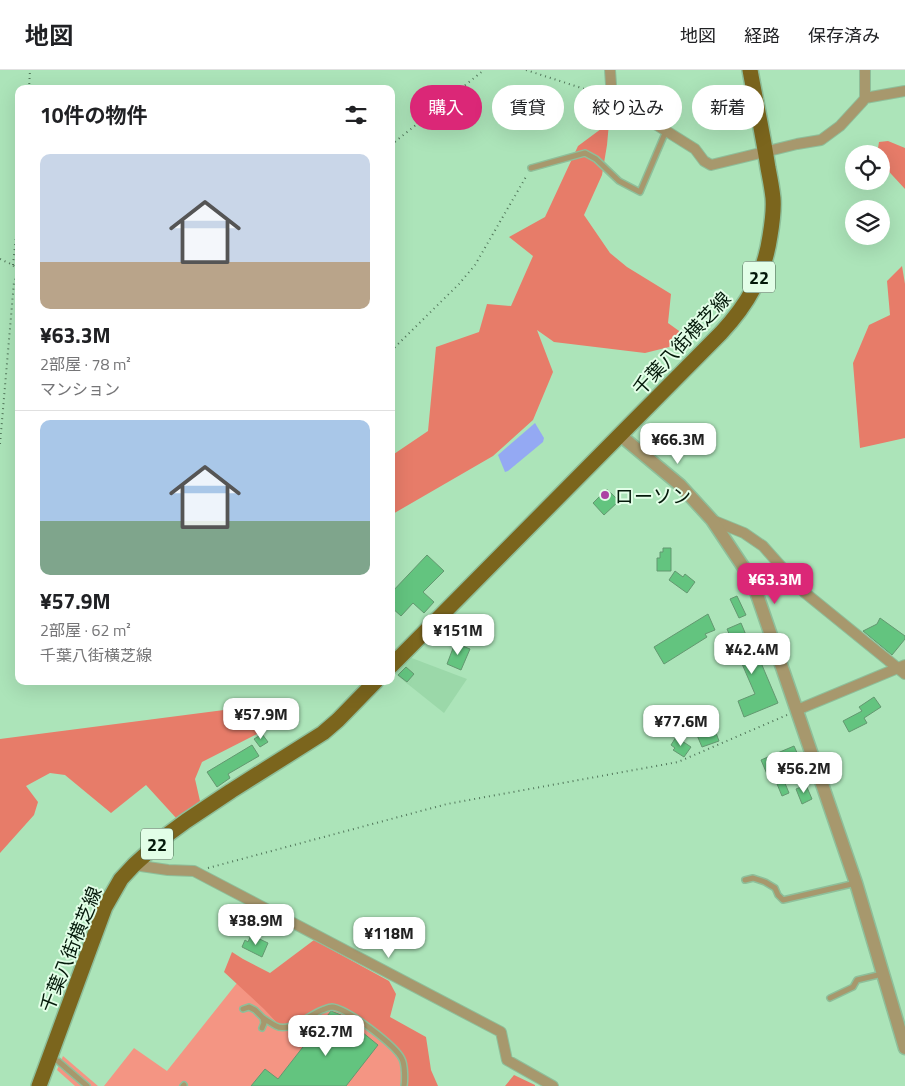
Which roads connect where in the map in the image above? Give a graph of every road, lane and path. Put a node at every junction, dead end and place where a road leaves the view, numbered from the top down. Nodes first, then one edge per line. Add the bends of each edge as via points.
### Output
1 (30, 70) edge
2 (484, 70) edge
3 (526, 70) edge
4 (610, 70) edge
5 (750, 70) edge
6 (864, 70) edge
7 (29, 85) edge
8 (611, 85) edge
9 (574, 86) edge
10 (905, 91) edge
11 (865, 98) junction
12 (666, 131) joint
13 (395, 142) edge
14 (766, 151) junction
15 (530, 168) joint
16 (15, 246) edge
17 (0, 259) edge
18 (13, 265) junction
19 (15, 269) edge
20 (15, 280) edge
21 (395, 347) edge
22 (620, 435) junction
23 (0, 444) edge
24 (712, 520) junction
25 (395, 662) edge
26 (903, 669) edge
27 (372, 685) edge
28 (797, 710) junction
29 (134, 865) junction
30 (194, 872) junction
31 (745, 880) dead end
32 (856, 882) junction
33 (883, 974) junction
34 (830, 998) dead end
35 (243, 1009) dead end
36 (264, 1018) junction
37 (262, 1028) dead end
38 (905, 1048) edge
39 (49, 1057) junction
40 (39, 1086) edge
41 (86, 1086) edge
42 (404, 1086) edge
43 (553, 1086) edge

1 - 7 path
2 - 13 path
3 - 9 path
4 - 8 street
5 - 14 main road, 千葉八街横芝線 / 22
6 - 11 street
10 - 11 street
11 - 14 street via 840,126 821,140
12 - 14 street via 695,149 710,165
12 - 15 lane via 640,192 619,181 585,153
14 - 22 main road, 千葉八街横芝線 / 22 via 773,198 772,222 758,282 731,322
15 - 21 path via 475,266
16 - 18 path
17 - 18 path
18 - 19 path
20 - 23 path
22 - 24 street via 680,485
22 - 25 main road, 千葉八街横芝線 / 22
24 - 26 street via 744,533 763,546 804,592
24 - 28 street via 752,580
26 - 28 street
27 - 29 main road, 千葉八街横芝線 / 22 via 323,733 186,821
28 - 30 path via 678,762 446,804
28 - 32 street
29 - 30 street
29 - 39 main road, 千葉八街横芝線 / 22 via 121,879 105,907
30 - 43 street via 501,1032 508,1060
31 - 32 lane via 753,878 766,882 775,888 782,900
32 - 33 street
33 - 34 lane via 857,980 853,987
33 - 38 street
35 - 36 lane via 255,1010
36 - 37 lane
36 - 42 lane via 286,1028 331,1007 340,1009 392,1046 403,1060
39 - 40 main road, 千葉八街横芝線 / 22
39 - 41 lane

